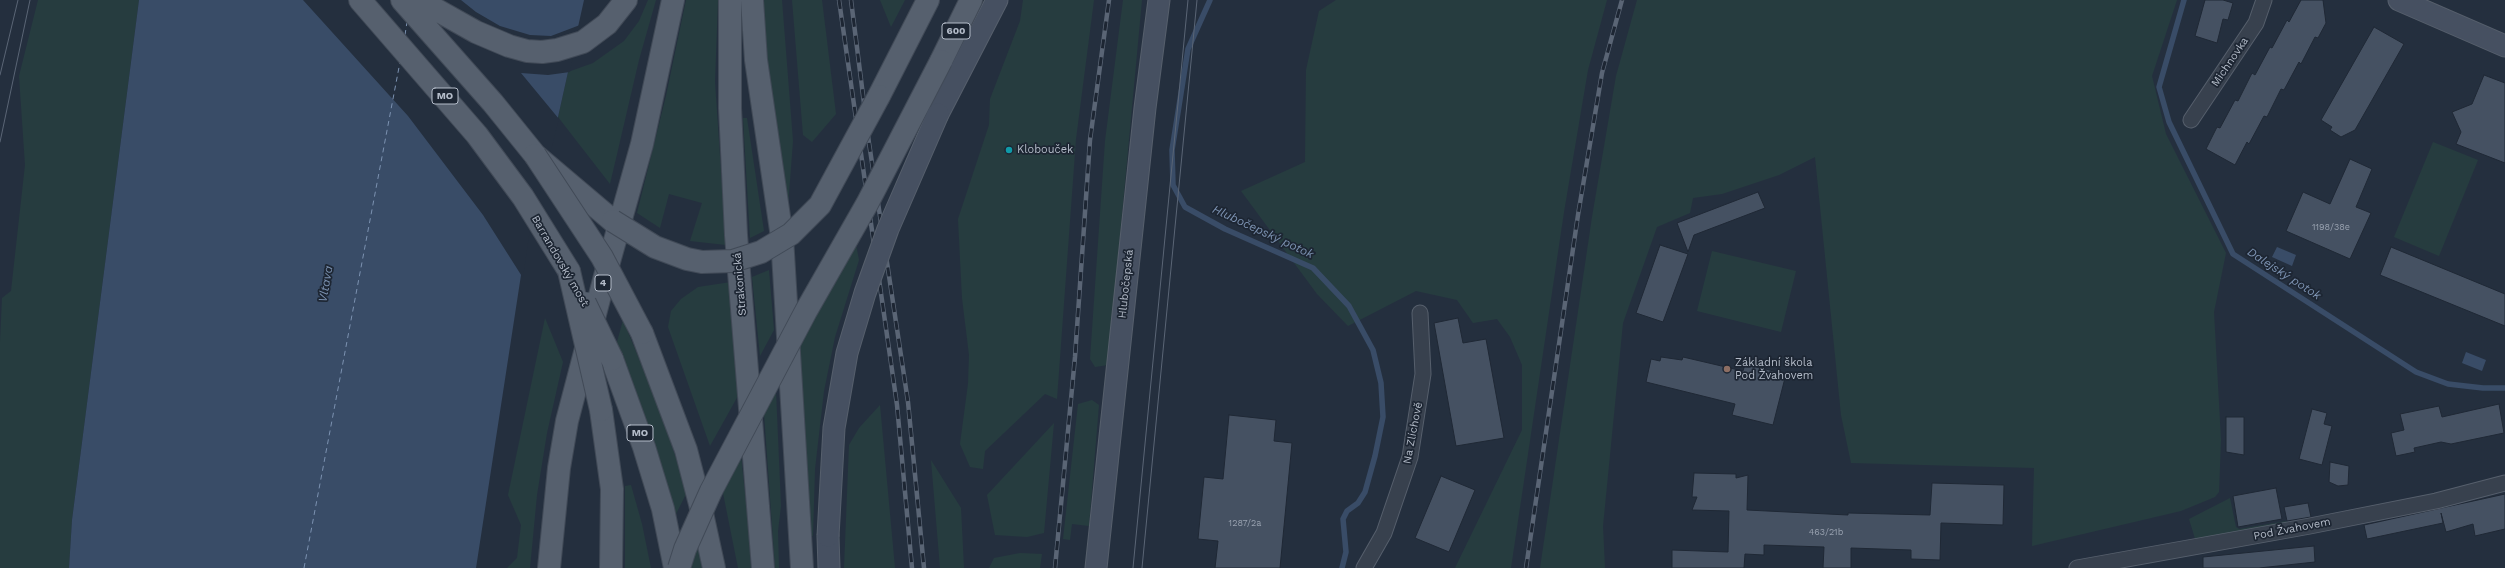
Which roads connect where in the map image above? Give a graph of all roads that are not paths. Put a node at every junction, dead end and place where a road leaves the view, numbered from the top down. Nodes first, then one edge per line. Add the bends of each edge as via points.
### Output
1 (360, 0) edge
2 (402, 0) edge
3 (419, 0) edge
4 (626, 0) edge
5 (673, 0) edge
6 (730, 0) edge
7 (752, 0) edge
8 (928, 0) edge
9 (971, 0) edge
10 (998, 0) edge
11 (1160, 0) edge
12 (2264, 0) edge
13 (2399, 0) edge
14 (2505, 46) edge
15 (2191, 120) dead end
16 (535, 155) junction
17 (569, 272) junction
18 (1420, 313) dead end
19 (2505, 483) edge
20 (549, 568) edge
21 (611, 568) edge
22 (675, 568) edge
23 (679, 568) edge
24 (714, 568) edge
25 (763, 568) edge
26 (802, 568) edge
27 (829, 568) edge
28 (1096, 568) edge
29 (1364, 568) edge
30 (2077, 568) edge

1 - 17 main road, Barrandovský most / MO via 477,135 523,197
2 - 16 main road, MO via 494,103
3 - 4 main road via 476,32 509,46 542,52 583,42 607,24
5 - 20 main road, 4 via 642,144 567,421 558,475
6 - 25 main road, Strakonická via 730,108 736,235
7 - 26 main road via 756,60 782,237
8 - 16 main road, bridge via 820,205 791,234 761,252 718,263 702,262 671,254 627,232
9 - 23 main road, 600, bridge via 867,204 806,311 711,491
10 - 27 street, 600, bridge via 938,114 888,229 864,292 847,353 834,428 828,536
11 - 28 street, Hlubočepská via 1145,108
12 - 15 street, Michnovka via 2256,23
13 - 14 street
16 - 24 main road, MO, bridge via 602,257 642,333 686,450
17 - 21 main road, bridge via 601,410 612,489
17 - 22 main road, Barrandovský most / MO, bridge via 612,359 644,447 663,509
18 - 29 street, Na Zlíchově via 1424,374 1410,457 1384,533
19 - 30 street, Pod Žvahovem via 2436,501

